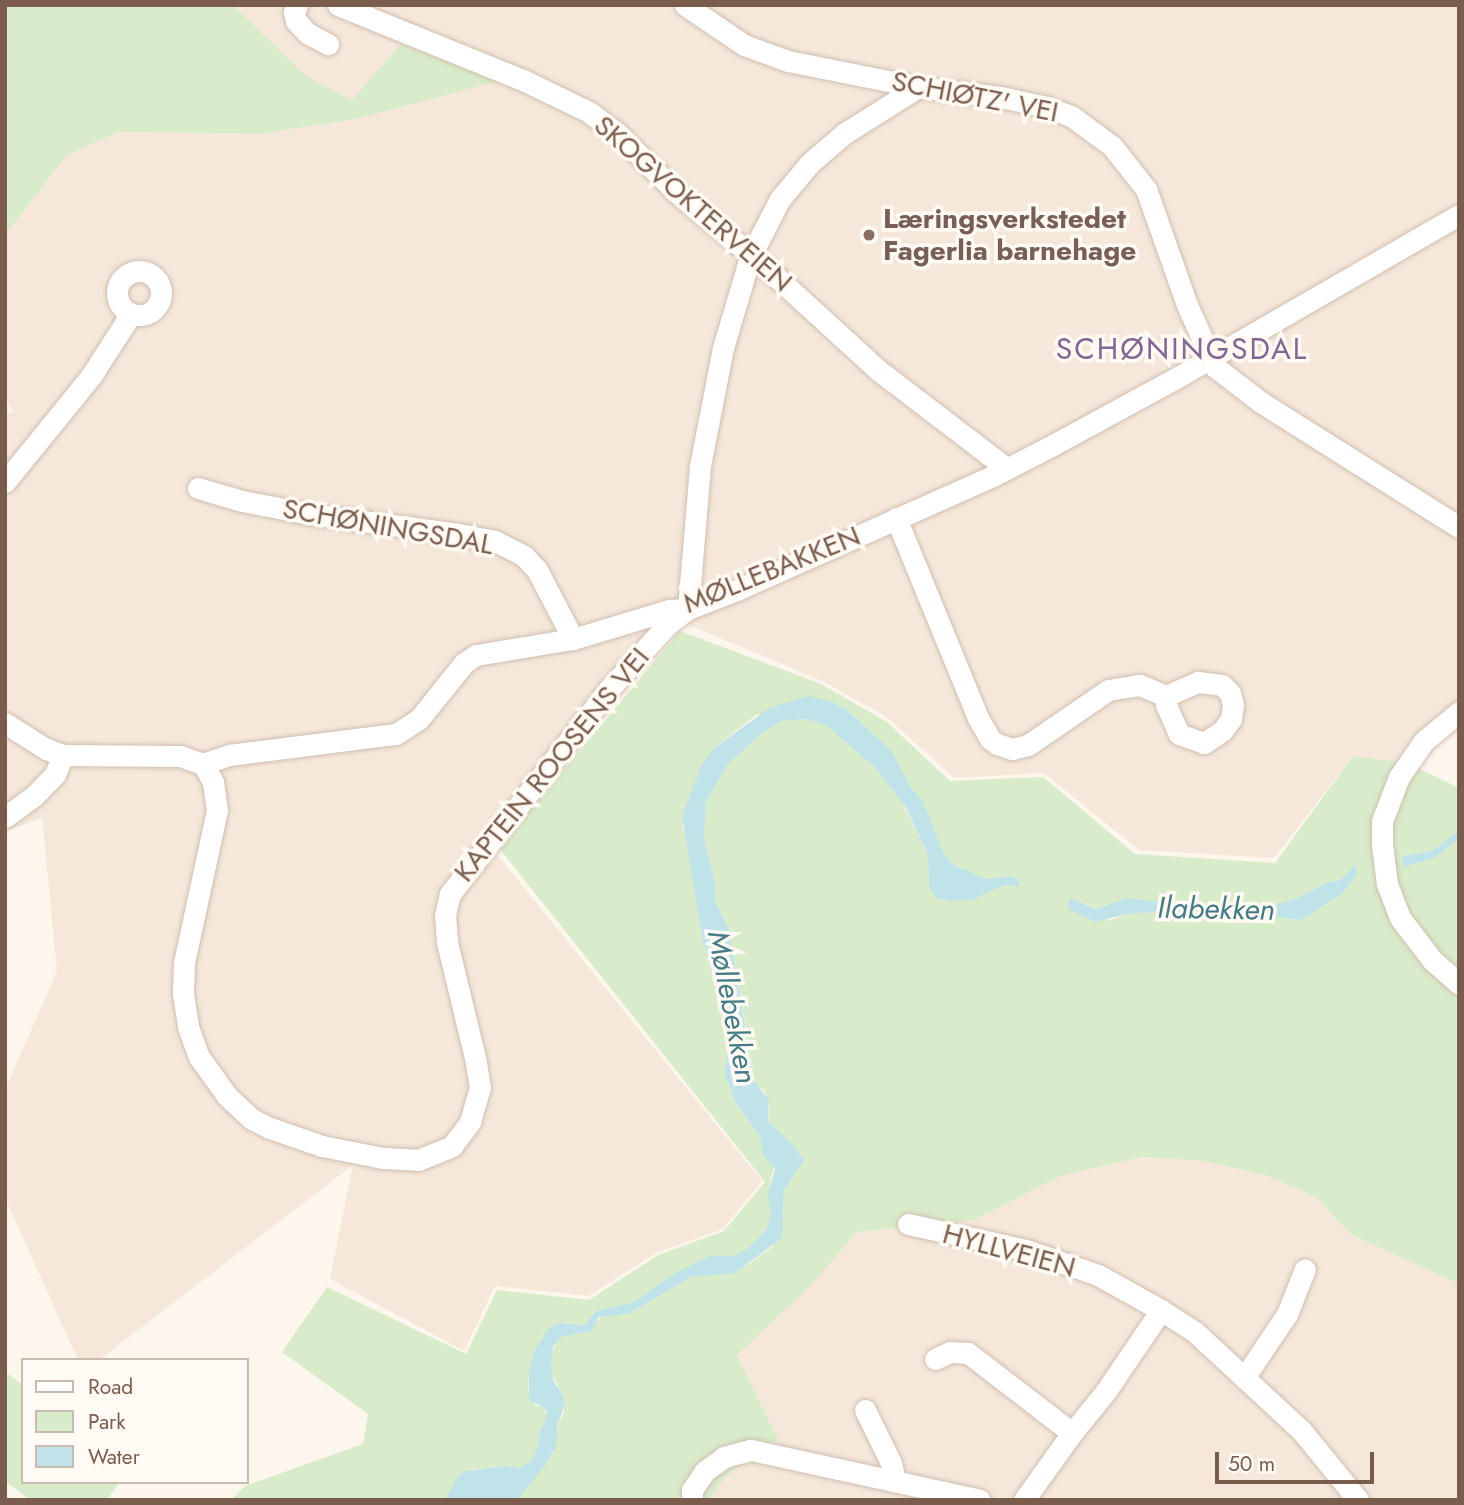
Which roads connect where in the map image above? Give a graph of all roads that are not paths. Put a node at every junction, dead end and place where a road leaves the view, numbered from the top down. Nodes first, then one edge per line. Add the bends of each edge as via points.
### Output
1 (297, 5) edge
2 (338, 5) edge
3 (685, 5) edge
4 (328, 44) dead end
5 (918, 87) junction
6 (1453, 226) edge
7 (750, 257) junction
8 (131, 314) dead end
9 (1209, 358) junction
10 (1006, 468) junction
11 (5, 482) edge
12 (198, 488) dead end
13 (896, 518) junction
14 (1459, 527) edge
15 (688, 609) junction
16 (573, 639) junction
17 (1166, 696) dead end
18 (1459, 712) edge
19 (5, 723) edge
20 (63, 755) junction
21 (203, 764) junction
22 (5, 817) edge
23 (1459, 984) edge
24 (908, 1224) dead end
25 (1305, 1269) dead end
26 (1161, 1310) junction
27 (935, 1359) dead end
28 (1244, 1378) junction
29 (865, 1410) dead end
30 (1072, 1433) junction
31 (895, 1481) junction
32 (692, 1500) edge
33 (980, 1500) edge
34 (1024, 1500) edge
35 (1358, 1500) edge

1 - 4 street via 293,12 296,21
2 - 7 street, SKOGVOKTERVEIEN via 589,112
3 - 5 street, SCHIØTZ' VEI via 766,55
5 - 7 street via 845,133 810,163 780,199
5 - 9 street, SCHIØTZ' VEI via 1048,107 1071,116 1112,146 1153,204
6 - 9 street, MØLLEBAKKEN
7 - 10 street, SKOGVOKTERVEIEN via 878,370
7 - 15 street via 709,412
8 - 11 street via 97,368
9 - 10 street, MØLLEBAKKEN
9 - 14 street, SCHIØTZ' VEI via 1228,380 1262,403
10 - 13 street, MØLLEBAKKEN
12 - 16 street, SCHØNINGSDAL via 275,508 495,541 524,556 537,570
13 - 15 street, MØLLEBAKKEN
13 - 17 street, MØLLEBAKKEN via 978,718 997,744 1012,749 1028,745 1108,690 1140,685
15 - 16 street, MØLLEBAKKEN via 669,610
15 - 21 street, KAPTEIN ROOSENS VEI via 668,624 609,689 450,894 445,915 447,942 480,1088 470,1122 452,1146 426,1157 383,1158 322,1146 270,1128 233,1103 200,1057 188,1027 183,994 184,963 218,810 213,782
16 - 21 street, MØLLEBAKKEN via 476,655 464,663 419,719 396,734 229,755
18 - 23 street via 1424,741 1399,777 1382,821 1381,844 1387,884 1400,918 1433,961
19 - 20 street
20 - 21 street via 180,756
20 - 22 street via 55,774
24 - 26 street, HYLLVEIEN via 1026,1250 1098,1275
25 - 28 street via 1287,1314
26 - 28 street, HYLLVEIEN via 1195,1332
26 - 30 street
27 - 30 street via 950,1352 968,1353
28 - 35 street, HYLLVEIEN via 1301,1430
29 - 31 street
30 - 34 street
31 - 32 street via 751,1450 724,1457 705,1471 692,1490
31 - 33 street

